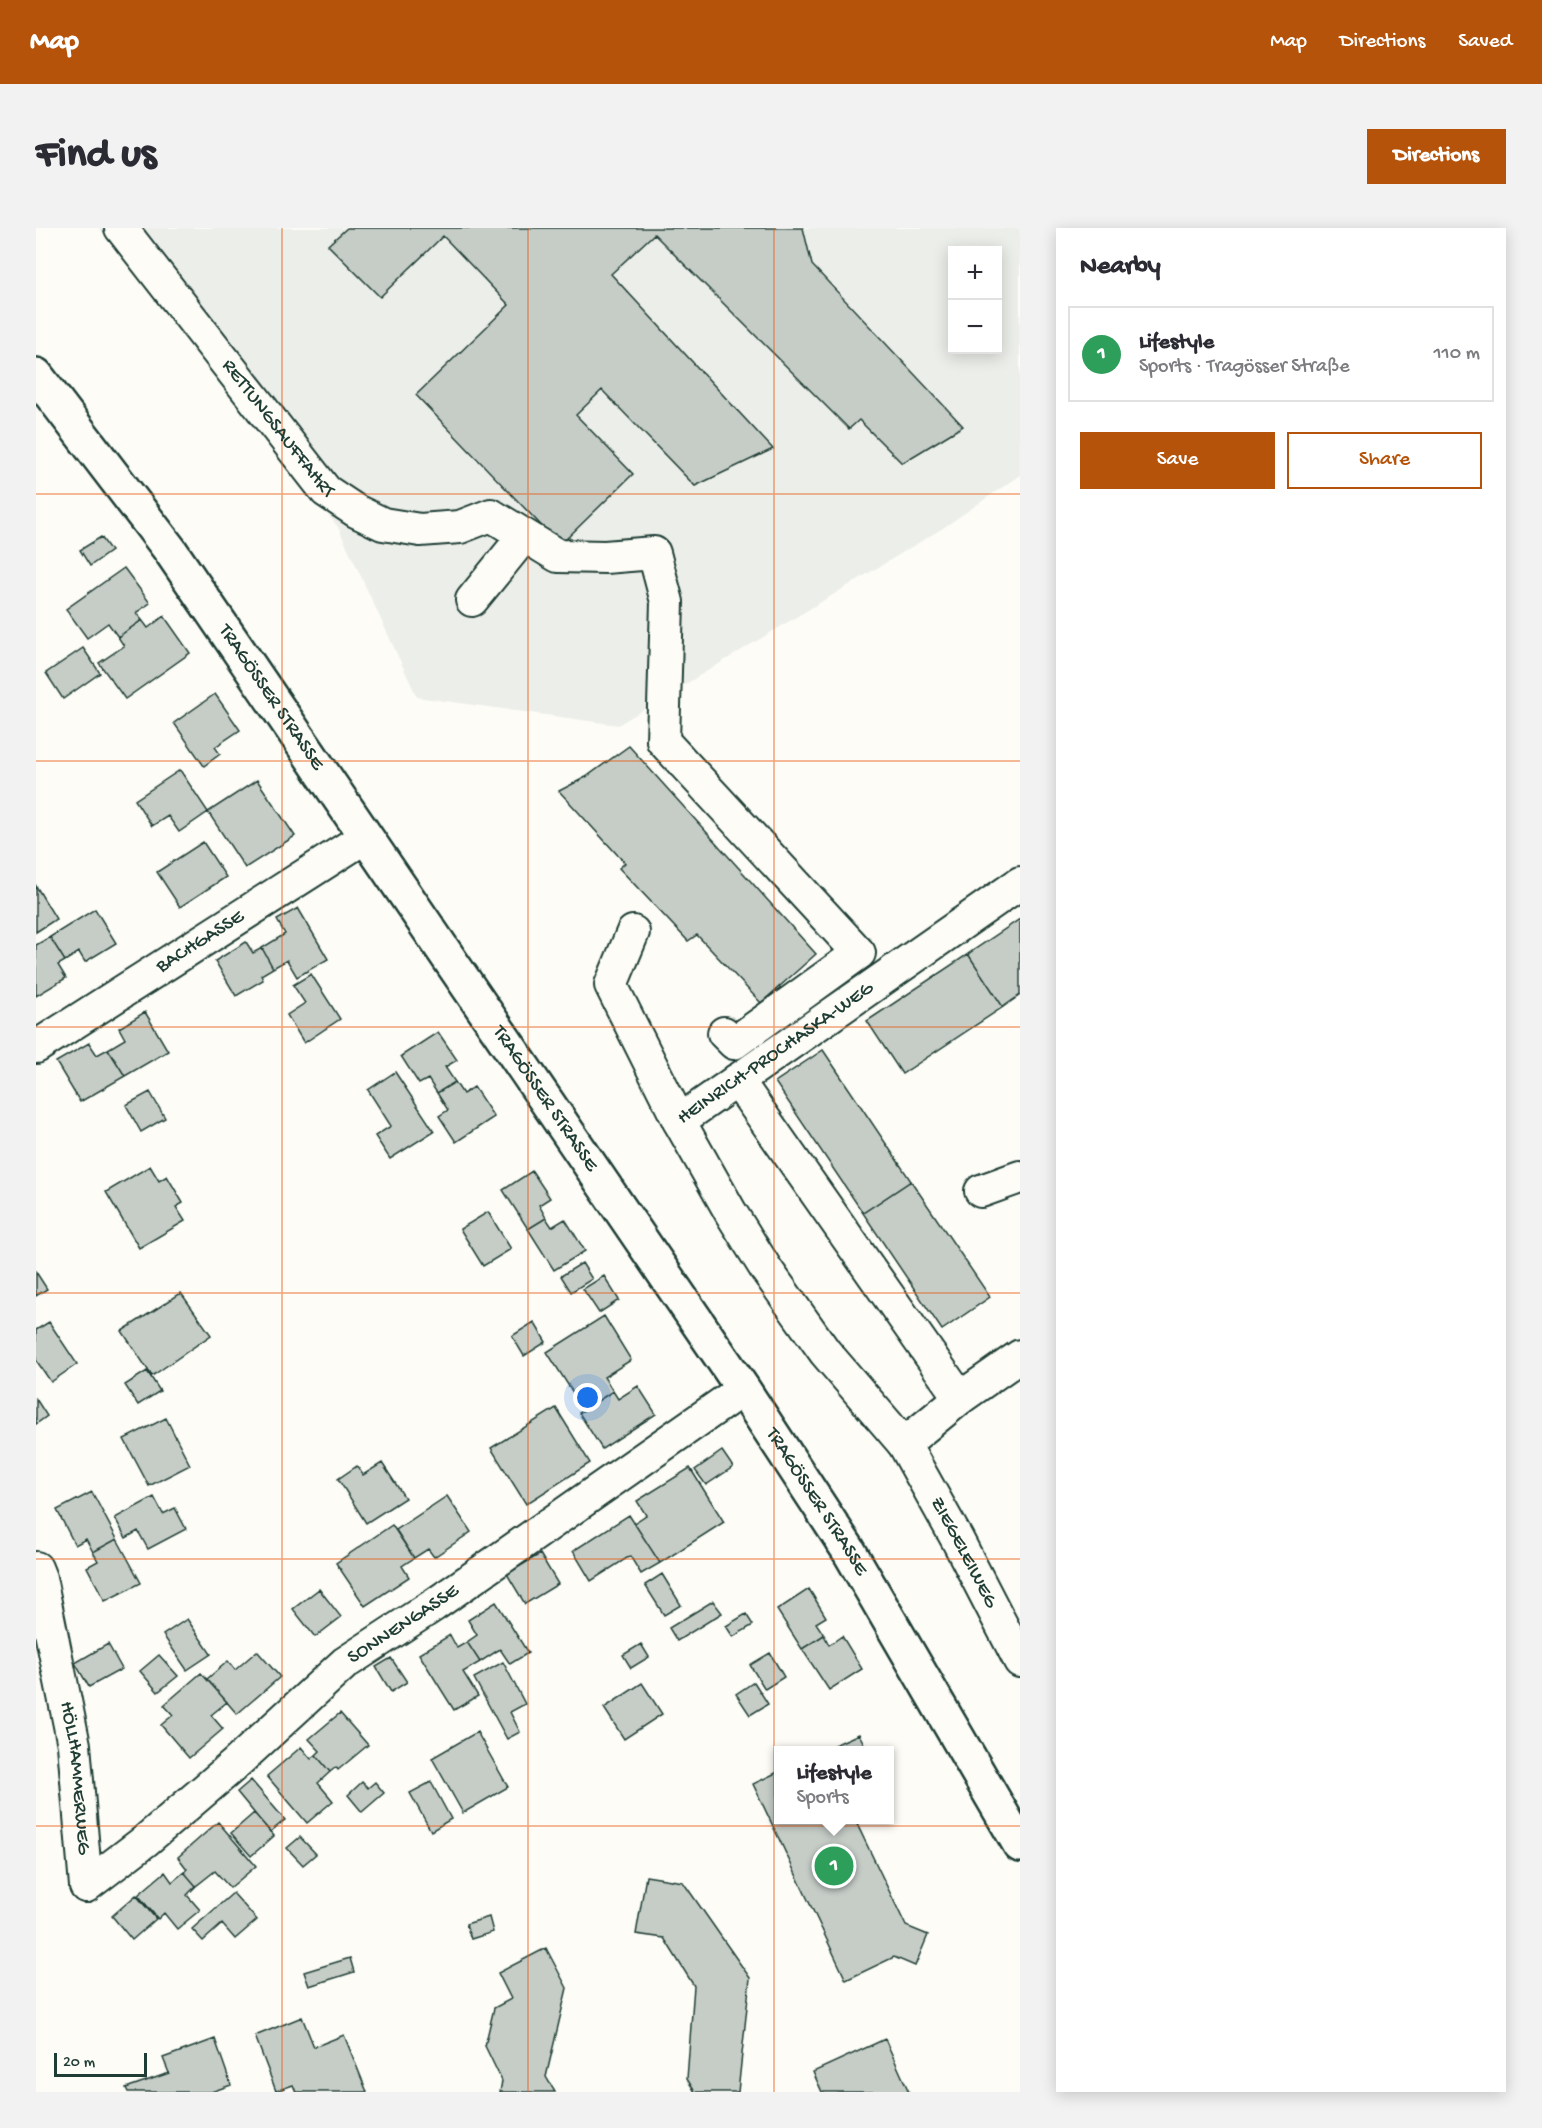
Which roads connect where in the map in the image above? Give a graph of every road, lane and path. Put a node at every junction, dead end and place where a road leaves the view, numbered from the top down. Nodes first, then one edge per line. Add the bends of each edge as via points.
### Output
1 (121, 228) edge
2 (36, 375) edge
3 (524, 536) junction
4 (472, 600) dead end
5 (364, 837) junction
6 (1020, 883) edge
7 (633, 932) dead end
8 (724, 1033) dead end
9 (36, 1047) edge
10 (737, 1080) junction
11 (679, 1121) junction
12 (1020, 1177) edge
13 (981, 1191) dead end
14 (1020, 1356) edge
15 (743, 1389) junction
16 (960, 1398) junction
17 (904, 1444) junction
18 (36, 1568) edge
19 (1020, 1661) edge
20 (1020, 1845) edge
21 (86, 1886) joint

1 - 3 street, RETTUNGSAUFFAHRT via 326,491 383,524 420,530 460,527 491,515
2 - 5 main road, TRAGÖSSER STRASSE via 170,550
3 - 4 street
3 - 8 street via 558,556 605,558 654,553 667,602 663,741 859,953 734,1043
5 - 9 street, BACHGASSE
5 - 15 main road, TRAGÖSSER STRASSE
6 - 10 street, HEINRICH-PROCHASKA-WEG
7 - 11 street via 611,985
10 - 11 street, HEINRICH-PROCHASKA-WEG
10 - 16 street
11 - 17 street, HEINRICH-PROCHASKA-WEG via 766,1269 825,1352
12 - 13 street
14 - 16 street
15 - 20 main road, TRAGÖSSER STRASSE via 849,1551
15 - 21 street, SONNENGASSE via 345,1663 234,1765
16 - 17 street
17 - 19 street, ZIEGELEIWEG
18 - 21 street, HÖLLHAMMERWEG via 74,1745

